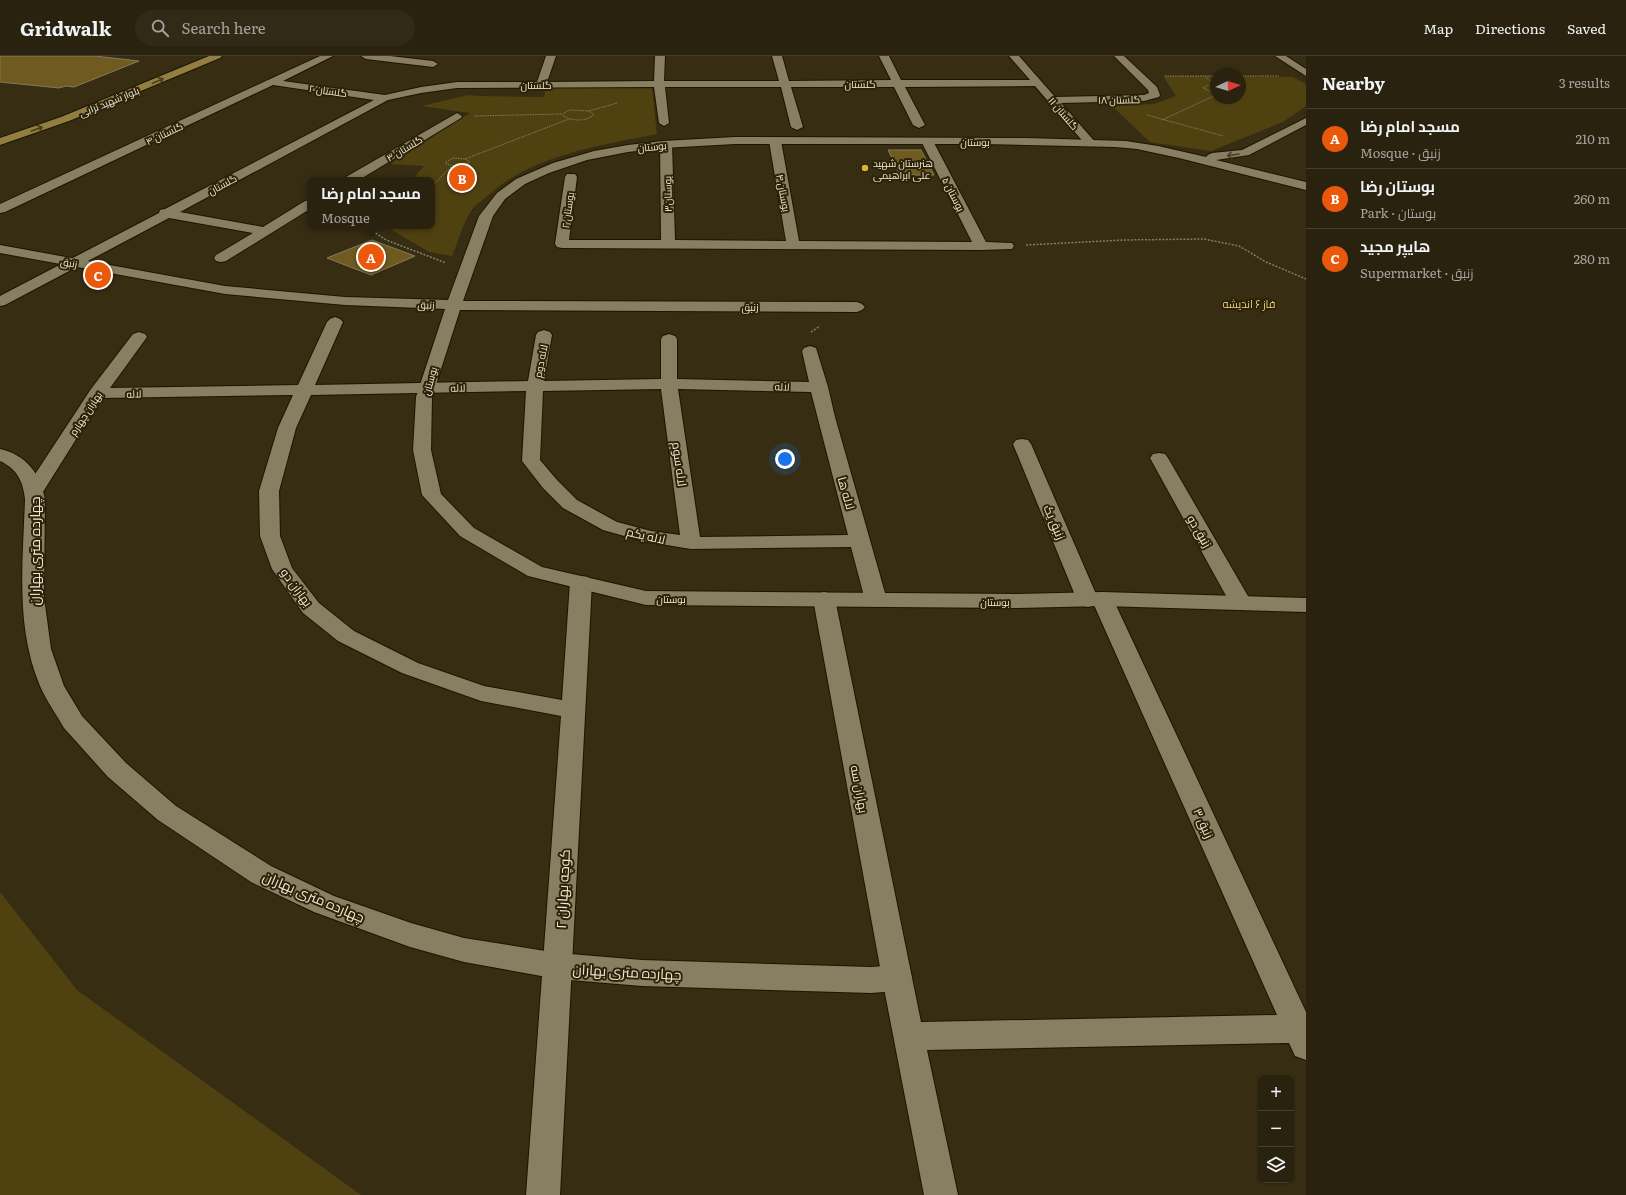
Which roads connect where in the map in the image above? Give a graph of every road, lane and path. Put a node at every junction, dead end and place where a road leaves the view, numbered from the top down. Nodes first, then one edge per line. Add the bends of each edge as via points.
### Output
1 (195, 56) edge
2 (217, 56) edge
3 (328, 56) edge
4 (366, 56) edge
5 (551, 56) edge
6 (660, 56) edge
7 (777, 56) edge
8 (884, 56) edge
9 (1014, 56) edge
10 (1119, 56) edge
11 (1280, 56) edge
12 (1294, 56) edge
13 (1306, 64) edge
14 (432, 67) edge
15 (1306, 73) edge
16 (1139, 76) junction
17 (1204, 76) junction
18 (1210, 76) edge
19 (1246, 76) edge
20 (1286, 76) dead end
21 (1210, 81) edge
22 (272, 82) junction
23 (541, 84) junction
24 (659, 84) junction
25 (784, 84) junction
26 (898, 84) junction
27 (1039, 84) junction
28 (1210, 85) edge
29 (421, 90) junction
30 (1210, 93) edge
31 (385, 98) junction
32 (1210, 98) edge
33 (1053, 100) junction
34 (562, 114) junction
35 (1140, 114) dead end
36 (457, 116) joint
37 (569, 119) junction
38 (1162, 120) junction
39 (1306, 120) edge
40 (26, 122) dead end
41 (664, 123) dead end
42 (919, 125) dead end
43 (797, 127) dead end
44 (1306, 134) edge
45 (1222, 136) dead end
46 (774, 141) junction
47 (927, 141) junction
48 (0, 142) edge
49 (1090, 143) junction
50 (666, 144) junction
51 (1259, 146) junction
52 (1194, 157) junction
53 (465, 158) junction
54 (1262, 162) dead end
55 (451, 166) junction
56 (1266, 176) junction
57 (355, 177) edge
58 (571, 177) dead end
59 (435, 183) edge
60 (1306, 186) edge
61 (307, 206) edge
62 (0, 209) edge
63 (165, 213) junction
64 (370, 229) edge
65 (265, 231) junction
66 (668, 244) junction
67 (793, 245) junction
68 (981, 246) junction
69 (1007, 246) joint
70 (0, 249) edge
71 (221, 258) dead end
72 (74, 262) junction
73 (468, 269) junction
74 (1306, 279) edge
75 (0, 302) edge
76 (455, 305) junction
77 (823, 306) junction
78 (857, 307) dead end
79 (336, 322) dead end
80 (544, 335) dead end
81 (139, 337) dead end
82 (669, 339) dead end
83 (810, 351) joint
84 (669, 384) junction
85 (534, 386) junction
86 (820, 387) junction
87 (427, 388) junction
88 (304, 390) junction
89 (97, 393) junction
90 (1022, 444) dead end
91 (0, 454) edge
92 (1158, 458) dead end
93 (34, 491) junction
94 (861, 541) junction
95 (691, 544) junction
96 (581, 582) junction
97 (824, 599) junction
98 (876, 600) junction
99 (1095, 600) junction
100 (1241, 603) junction
101 (1306, 606) edge
102 (573, 710) junction
103 (558, 966) junction
104 (897, 978) junction
105 (909, 1036) junction
106 (1302, 1037) edge
107 (543, 1195) edge
108 (941, 1195) edge

1 - 40 main road, بلوار شهید ترابی
48 -> 2 main road, بلوار شهید ترابی via 80,113
3 - 22 street, گلستان ۴
4 - 14 street
5 - 23 street
6 - 24 street
7 - 25 street
8 - 26 street
9 - 27 street, گلستان ۱۱
10 - 16 street, گلستان ۱۸
11 - 15 street
12 - 13 street
14 - 29 street
16 - 17 path
16 - 33 street, گلستان ۱۸ via 1153,89 1155,95 1144,98
17 - 18 path
17 - 21 path
19 - 20 path
22 - 31 street, گلستان ۲
22 - 62 street, گلستان ۴
23 - 24 street, گلستان
23 - 29 street, گلستان via 457,85
24 - 25 street, گلستان
24 - 41 street
25 - 26 street, گلستان
25 - 43 street
26 - 27 street, گلستان
26 - 42 street
27 - 33 street, گلستان ۱۱
28 - 30 path via 1203,88
29 - 31 street, گلستان
31 - 63 street, گلستان
32 - 38 path
33 - 49 street, گلستان ۱۱
34 - 36 path
34 - 37 path
34 - 37 path via 580,110 592,112 594,115 585,119
35 - 38 path
36 - 57 street, گلستان ۳
37 - 53 path
38 - 45 path
39 - 51 street
44 - 51 street via 1279,148 1264,149
46 - 47 street, بوستان
46 - 50 street, بوستان
46 - 67 street, بوستان ۴
47 - 49 street, بوستان
47 - 68 street, بوستان ۵
49 - 52 street, بوستان via 1136,146
50 - 66 street, بوستان۳
50 - 73 street, بوستان via 616,151 574,161 528,178 510,189 486,216
51 -> 52 street via 1245,153
52 - 56 street, بوستان
53 - 55 path via 469,163
53 - 55 path via 454,158 446,162
54 - 56 street via 1260,166
55 - 59 path
56 - 60 street, بوستان
58 - 66 street, بوستان ۲ via 562,244
61 - 65 street
63 - 65 street
63 - 72 street, گلستان
64 - 73 path via 386,240 434,260
65 - 71 street
66 - 67 street
67 - 68 street
68 - 69 street
69 - 74 path via 1204,239 1239,246 1266,262
70 - 72 street, زنبق
72 - 75 street, گلستان
72 - 76 street, زنبق via 210,287 280,296 345,302
73 - 76 street, بوستان
76 - 77 street, زنبق
76 - 87 street, بوستان
77 - 78 street, زنبق
77 - 83 path via 821,325 806,336
79 - 88 street, بهاران دو
80 - 85 street, لاله دوم
81 - 89 street, بهاران چهارم
82 - 84 street, لاله سوم
83 - 86 street, لاله ها
84 - 85 street, لاله
84 - 86 street, لاله
84 - 95 street, لاله سوم
85 - 87 street, لاله
85 - 95 street, لاله یکم via 531,461 550,484 570,504 610,526 649,537
86 - 94 street, لاله ها
87 - 88 street, لاله
87 - 96 street, بوستان via 424,397 422,450 432,495 468,532 535,572
88 - 89 street, لاله
88 - 102 street, بهاران دو via 287,428 269,491 270,536 282,569 310,608 346,636 410,668 481,693
89 - 93 street, بهاران چهارم
90 - 99 street, زنبق یک
91 - 93 street, چهارده متری بهاران via 20,465 30,476
92 - 100 street, زنبق دو
93 - 103 street, چهارده متری بهاران via 32,597 40,649 52,686 73,722 117,770 167,813 236,858 261,874 324,904 410,935 464,950
94 - 95 street, لاله یکم
94 - 98 street, لاله ها
96 - 97 street, بوستان via 646,598
96 - 102 street, کوچه بهاران ۲
97 - 98 street, بوستان
97 - 104 street, بهاران سه
98 - 99 street, بوستان
99 - 100 street, بوستان
99 - 106 street, زنبق ۳
100 - 101 street, بوستان
102 - 103 street, کوچه بهاران ۲
103 - 104 street, چهارده متری بهاران via 642,973 871,980
103 - 107 street, کوچه بهاران ۲
104 - 105 street, بهاران سه
105 - 106 street
105 - 108 street, بهاران سه

